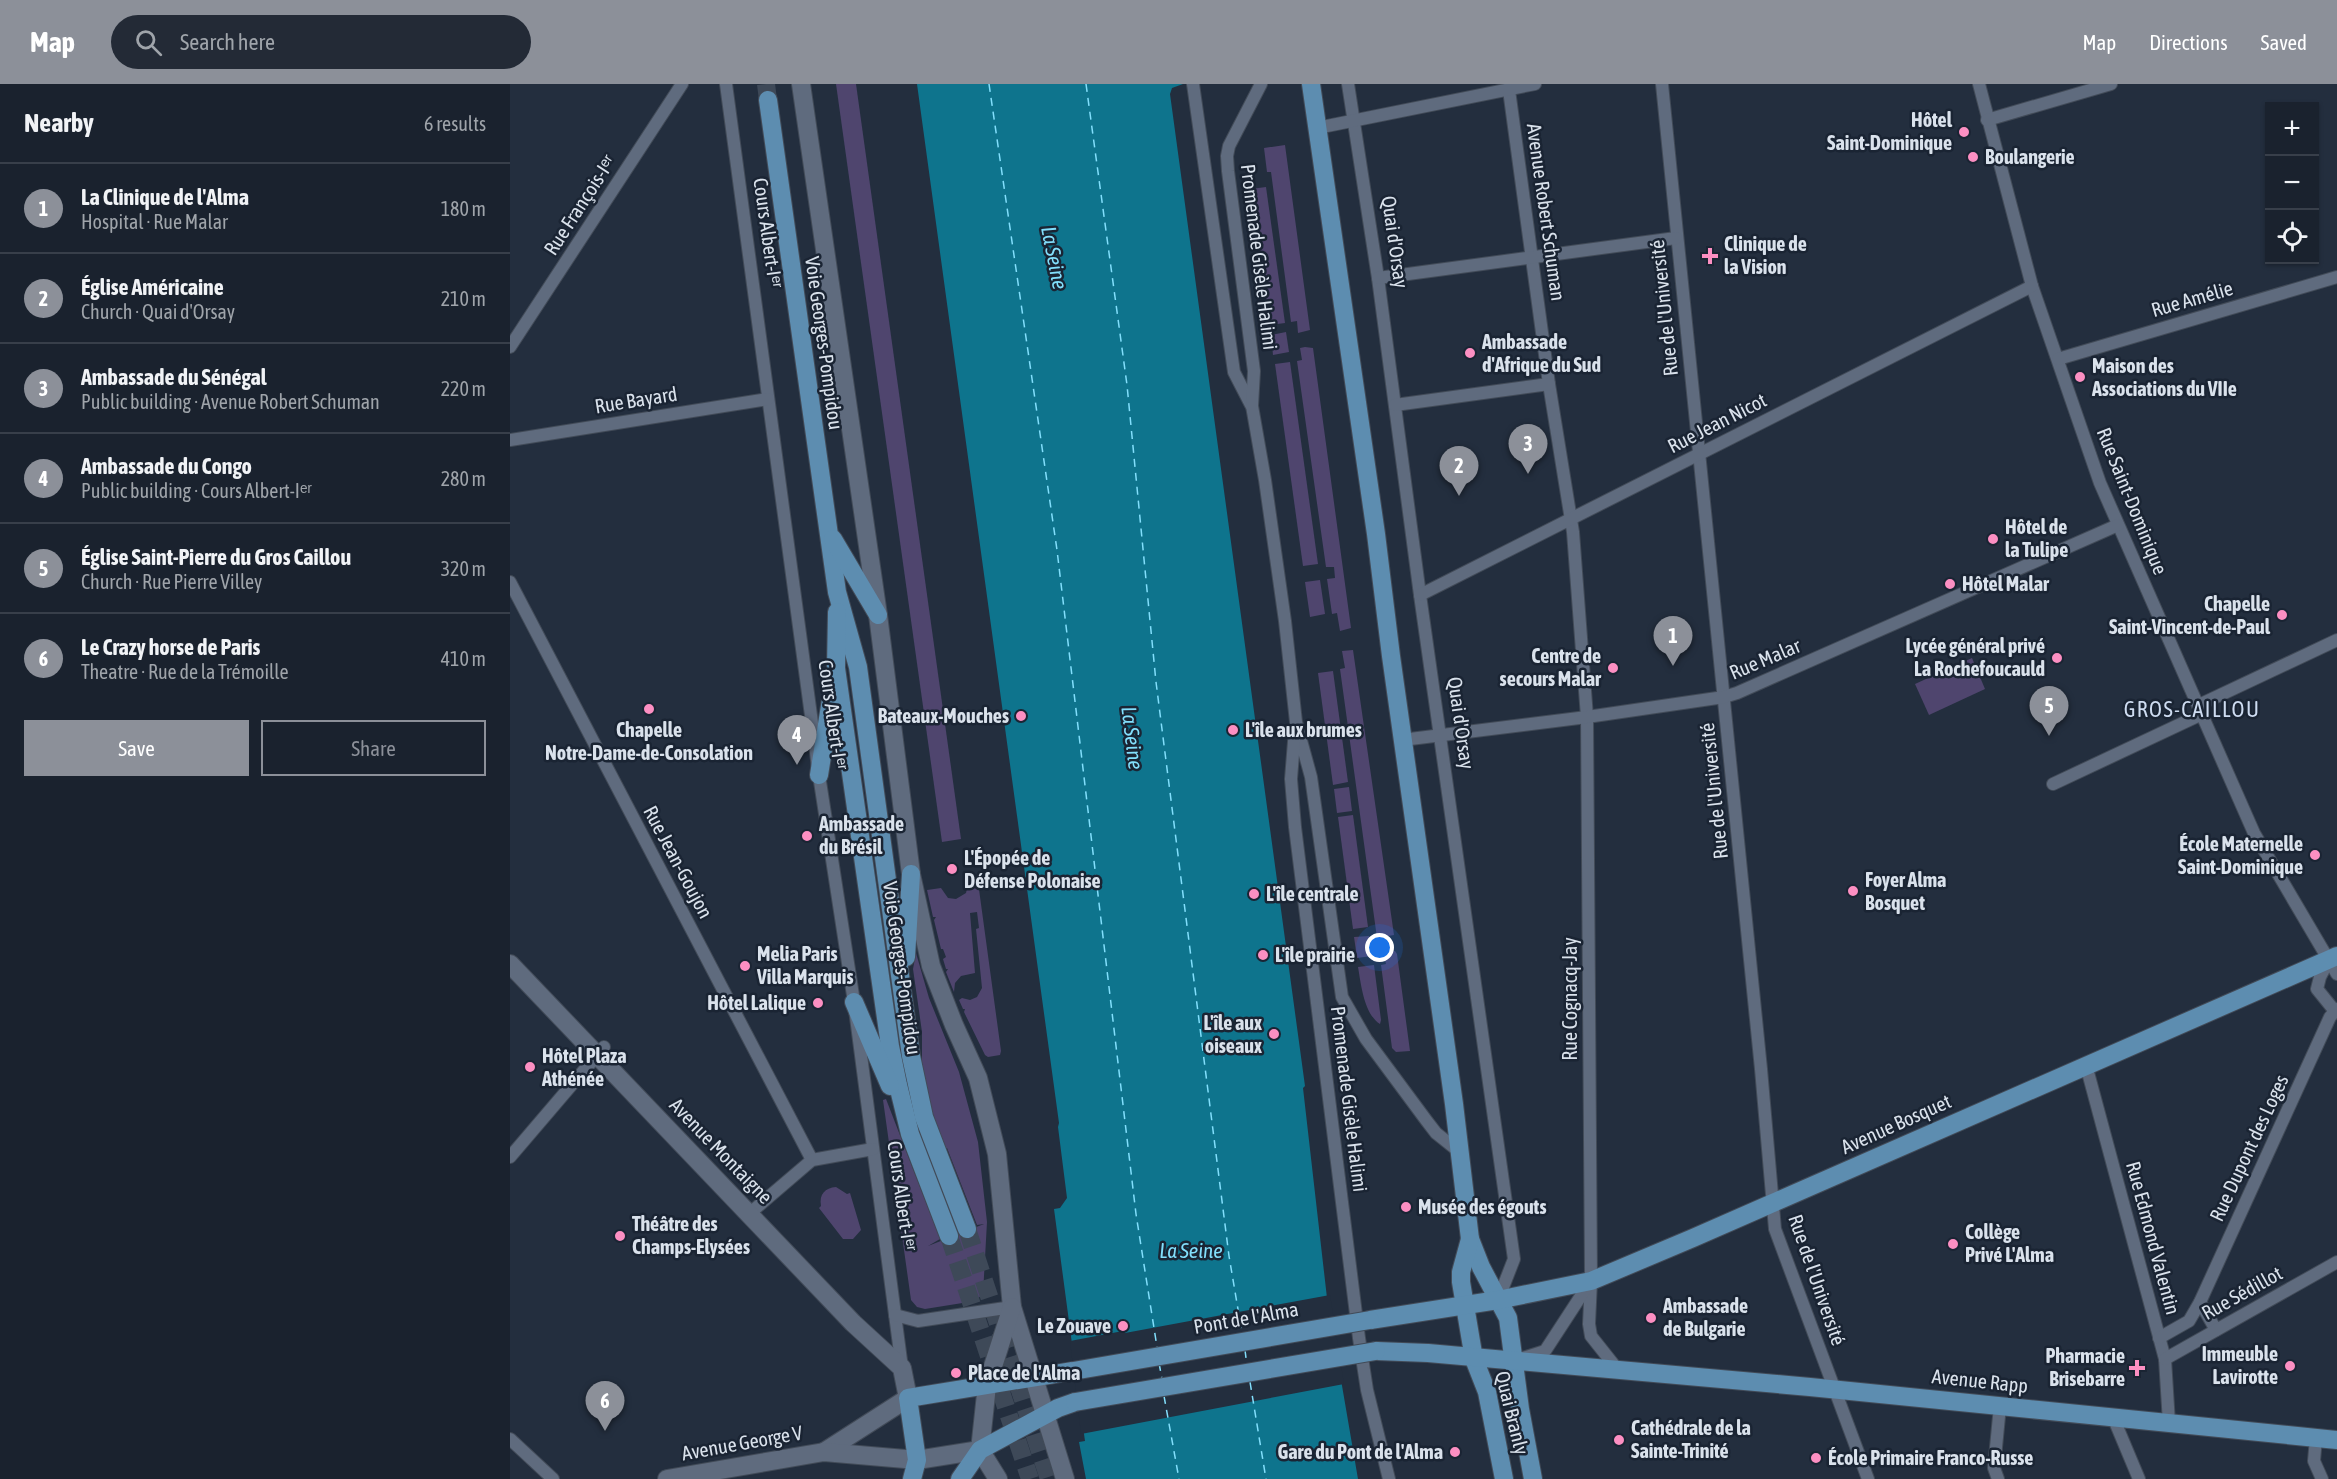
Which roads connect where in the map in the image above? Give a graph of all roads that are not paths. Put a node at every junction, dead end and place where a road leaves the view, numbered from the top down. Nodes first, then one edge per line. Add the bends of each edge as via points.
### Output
1 (682, 84) edge
2 (726, 84) edge
3 (801, 84) edge
4 (1193, 84) edge
5 (1260, 84) edge
6 (1311, 84) edge
7 (1348, 84) edge
8 (1534, 84) edge
9 (1662, 84) edge
10 (1979, 84) edge
11 (2110, 84) edge
12 (1509, 90) junction
13 (768, 100) tunnel mouth
14 (1987, 120) junction
15 (1354, 122) junction
16 (1317, 128) junction
17 (1676, 238) junction
18 (1533, 256) junction
19 (2337, 277) edge
20 (1377, 278) junction
21 (2032, 286) junction
22 (510, 347) edge
23 (2058, 359) junction
24 (1549, 384) junction
25 (768, 399) junction
26 (1395, 405) junction
27 (1252, 406) junction
28 (510, 440) edge
29 (1699, 454) junction
30 (1571, 518) junction
31 (2118, 525) junction
32 (828, 531) junction
33 (510, 582) edge
34 (837, 592) junction
35 (1420, 595) junction
36 (878, 615) junction
37 (2337, 640) edge
38 (836, 668) junction
39 (1724, 697) junction
40 (2200, 710) junction
41 (1587, 717) junction
42 (1296, 722) junction
43 (1441, 737) junction
44 (1402, 740) junction
45 (819, 775) junction
46 (2053, 784) dead end
47 (911, 874) junction
48 (2334, 963) edge
49 (510, 964) edge
50 (903, 995) junction
51 (854, 1002) junction
52 (2335, 1010) edge
53 (601, 1051) junction
54 (2086, 1065) junction
55 (910, 1134) junction
56 (873, 1149) junction
57 (1461, 1153) junction
58 (510, 1157) edge
59 (812, 1160) junction
60 (1772, 1203) junction
61 (750, 1213) junction
62 (967, 1229) tunnel mouth
63 (949, 1236) tunnel mouth
64 (1470, 1239) junction
65 (2337, 1262) edge
66 (1591, 1281) junction
67 (1498, 1299) junction
68 (2199, 1302) junction
69 (1465, 1305) junction
70 (1012, 1307) junction
71 (895, 1315) junction
72 (2216, 1330) junction
73 (2159, 1338) junction
74 (1474, 1359) junction
75 (2165, 1359) junction
76 (901, 1360) junction
77 (1514, 1361) junction
78 (1618, 1370) junction
79 (1035, 1377) junction
80 (987, 1385) junction
81 (1834, 1389) junction
82 (908, 1398) junction
83 (2000, 1406) junction
84 (1046, 1414) junction
85 (2113, 1417) junction
86 (2169, 1423) junction
87 (2316, 1438) junction
88 (510, 1439) edge
89 (2337, 1440) edge
90 (980, 1450) junction
91 (824, 1452) junction
92 (917, 1460) junction
93 (553, 1479) edge
94 (667, 1479) edge
95 (912, 1479) edge
96 (960, 1479) edge
97 (998, 1479) edge
98 (1065, 1479) edge
99 (1389, 1479) edge
100 (1504, 1479) edge
101 (1533, 1479) edge
102 (1868, 1479) edge
103 (1998, 1479) edge
104 (2139, 1479) edge
105 (2322, 1479) edge

1 - 22 street, Rue François-Iᵉʳ
2 - 25 street, Cours Albert-Iᵉʳ
3 - 36 street
4 - 27 street, Promenade Gisèle Halimi via 1234,372
5 - 27 street, Promenade Gisèle Halimi via 1227,156 1254,371
6 - 16 main road
7 - 15 street, Quai d'Orsay
8 - 12 street
9 - 17 street, Rue de l'Université
10 - 14 street, Rue Saint-Dominique
11 - 14 street
12 - 15 street
12 - 18 street, Avenue Robert Schuman
13 - 32 main road, Voie Georges-Pompidou
14 - 21 street, Rue Saint-Dominique
15 - 16 street
15 - 20 street, Quai d'Orsay
16 - 44 main road
17 - 18 street
17 - 29 street, Rue de l'Université
18 - 20 street
18 - 24 street, Avenue Robert Schuman
19 - 23 street, Rue Amélie
20 - 26 street, Quai d'Orsay
21 - 23 street, Rue Saint-Dominique
21 - 29 street, Rue Jean Nicot
23 - 31 street, Rue Saint-Dominique
24 - 26 street
24 - 30 street, Avenue Robert Schuman
25 - 28 street, Rue Bayard
25 - 45 street, Cours Albert-Iᵉʳ
26 - 35 street, Quai d'Orsay
27 - 42 street, Promenade Gisèle Halimi
29 - 30 street, Rue Jean Nicot
29 - 39 street, Rue de l'Université
30 - 35 street, Rue Jean Nicot
30 - 41 street, Rue Cognacq-Jay
31 - 39 street, Rue Malar
31 - 40 street, Rue Saint-Dominique
32 - 34 main road, Voie Georges-Pompidou
32 - 36 main road
33 - 59 street, Rue Jean-Goujon
34 - 38 main road, Voie Georges-Pompidou
34 - 50 main road, Voie Georges-Pompidou via 858,667
35 - 43 street, Quai d'Orsay
36 - 47 street
37 - 40 street
38 - 45 main road
38 - 55 main road, Voie Georges-Pompidou via 890,1046
39 - 41 street, Rue Malar
39 - 60 street, Rue de l'Université
40 - 46 street
40 - 48 street, Rue Saint-Dominique via 2254,833
41 - 43 street, Rue Malar
41 - 66 street, Rue Cognacq-Jay
42 - 57 street, Promenade Gisèle Halimi via 1311,777 1342,997 1366,1039 1431,1126
42 - 99 street, Promenade Gisèle Halimi via 1291,779 1298,850 1358,1328 1367,1390
43 - 44 street, Rue Malar
43 - 67 street, Quai d'Orsay via 1514,1259
44 - 57 main road
45 - 51 street, Cours Albert-Iᵉʳ
47 - 50 main road
47 - 70 street via 931,966 978,1078 997,1154
48 - 52 street, Rue Dupont des Loges via 2320,976 2317,989
48 - 54 main road, Avenue Bosquet
49 - 53 street, Avenue Montaigne
50 - 62 main road, Voie Georges-Pompidou via 924,1117
51 - 55 main road
51 - 56 street, Cours Albert-Iᵉʳ
52 - 68 street, Rue Dupont des Loges
53 - 58 street
53 - 61 street, Avenue Montaigne
54 - 60 main road, Avenue Bosquet
54 - 73 street, Rue Edmond Valentin
55 - 63 main road, Voie Georges-Pompidou
56 - 59 street
56 - 71 street, Cours Albert-Iᵉʳ
57 - 64 main road
59 - 61 street
60 - 66 main road, Avenue Bosquet
60 - 81 street, Rue de l'Université via 1775,1229
61 - 76 street, Avenue Montaigne via 853,1323
64 - 67 main road
64 - 69 main road via 1461,1272
65 - 72 street, Rue Sédillot
66 - 67 main road, Avenue Bosquet
66 - 77 street via 1545,1351
66 - 78 street, Rue Cognacq-Jay via 1591,1336
67 - 69 main road, Avenue Bosquet
67 - 77 main road, Quai Branly via 1509,1318
68 - 72 street
68 - 73 street, Rue Dupont des Loges via 2189,1320
69 - 74 main road, Quai Branly
69 - 79 main road, Pont de l'Alma, bridge
70 - 71 street via 918,1321
70 - 79 street
70 - 80 street
71 - 76 street, Cours Albert-Iᵉʳ
72 - 75 street, Rue Sédillot
73 - 75 street, Rue Edmond Valentin
74 - 77 main road, Avenue Rapp
74 - 84 main road, bridge via 1376,1351 1075,1402
74 - 100 main road, Quai Branly via 1487,1392
75 - 86 street, Rue Edmond Valentin
76 - 82 street
77 - 78 main road, Avenue Rapp
77 - 101 main road, Quai Branly
78 - 81 main road, Avenue Rapp
79 - 80 main road
79 - 84 street
80 - 82 main road
80 - 90 street
81 - 83 main road, Avenue Rapp
81 - 102 street, Rue de l'Université
82 - 91 street, Avenue George V
82 - 92 main road
83 - 85 main road, Avenue Rapp
83 - 103 street via 1994,1467
84 - 90 main road
84 - 98 street
85 - 86 main road, Avenue Rapp
85 - 104 street
86 - 87 main road, Avenue Rapp
87 - 89 main road, Avenue Rapp
87 - 105 street via 2314,1461
88 - 93 street
90 - 92 street
90 - 96 main road
90 - 97 street
91 - 92 street, Avenue George V
91 - 94 street, Avenue George V
92 - 95 main road

